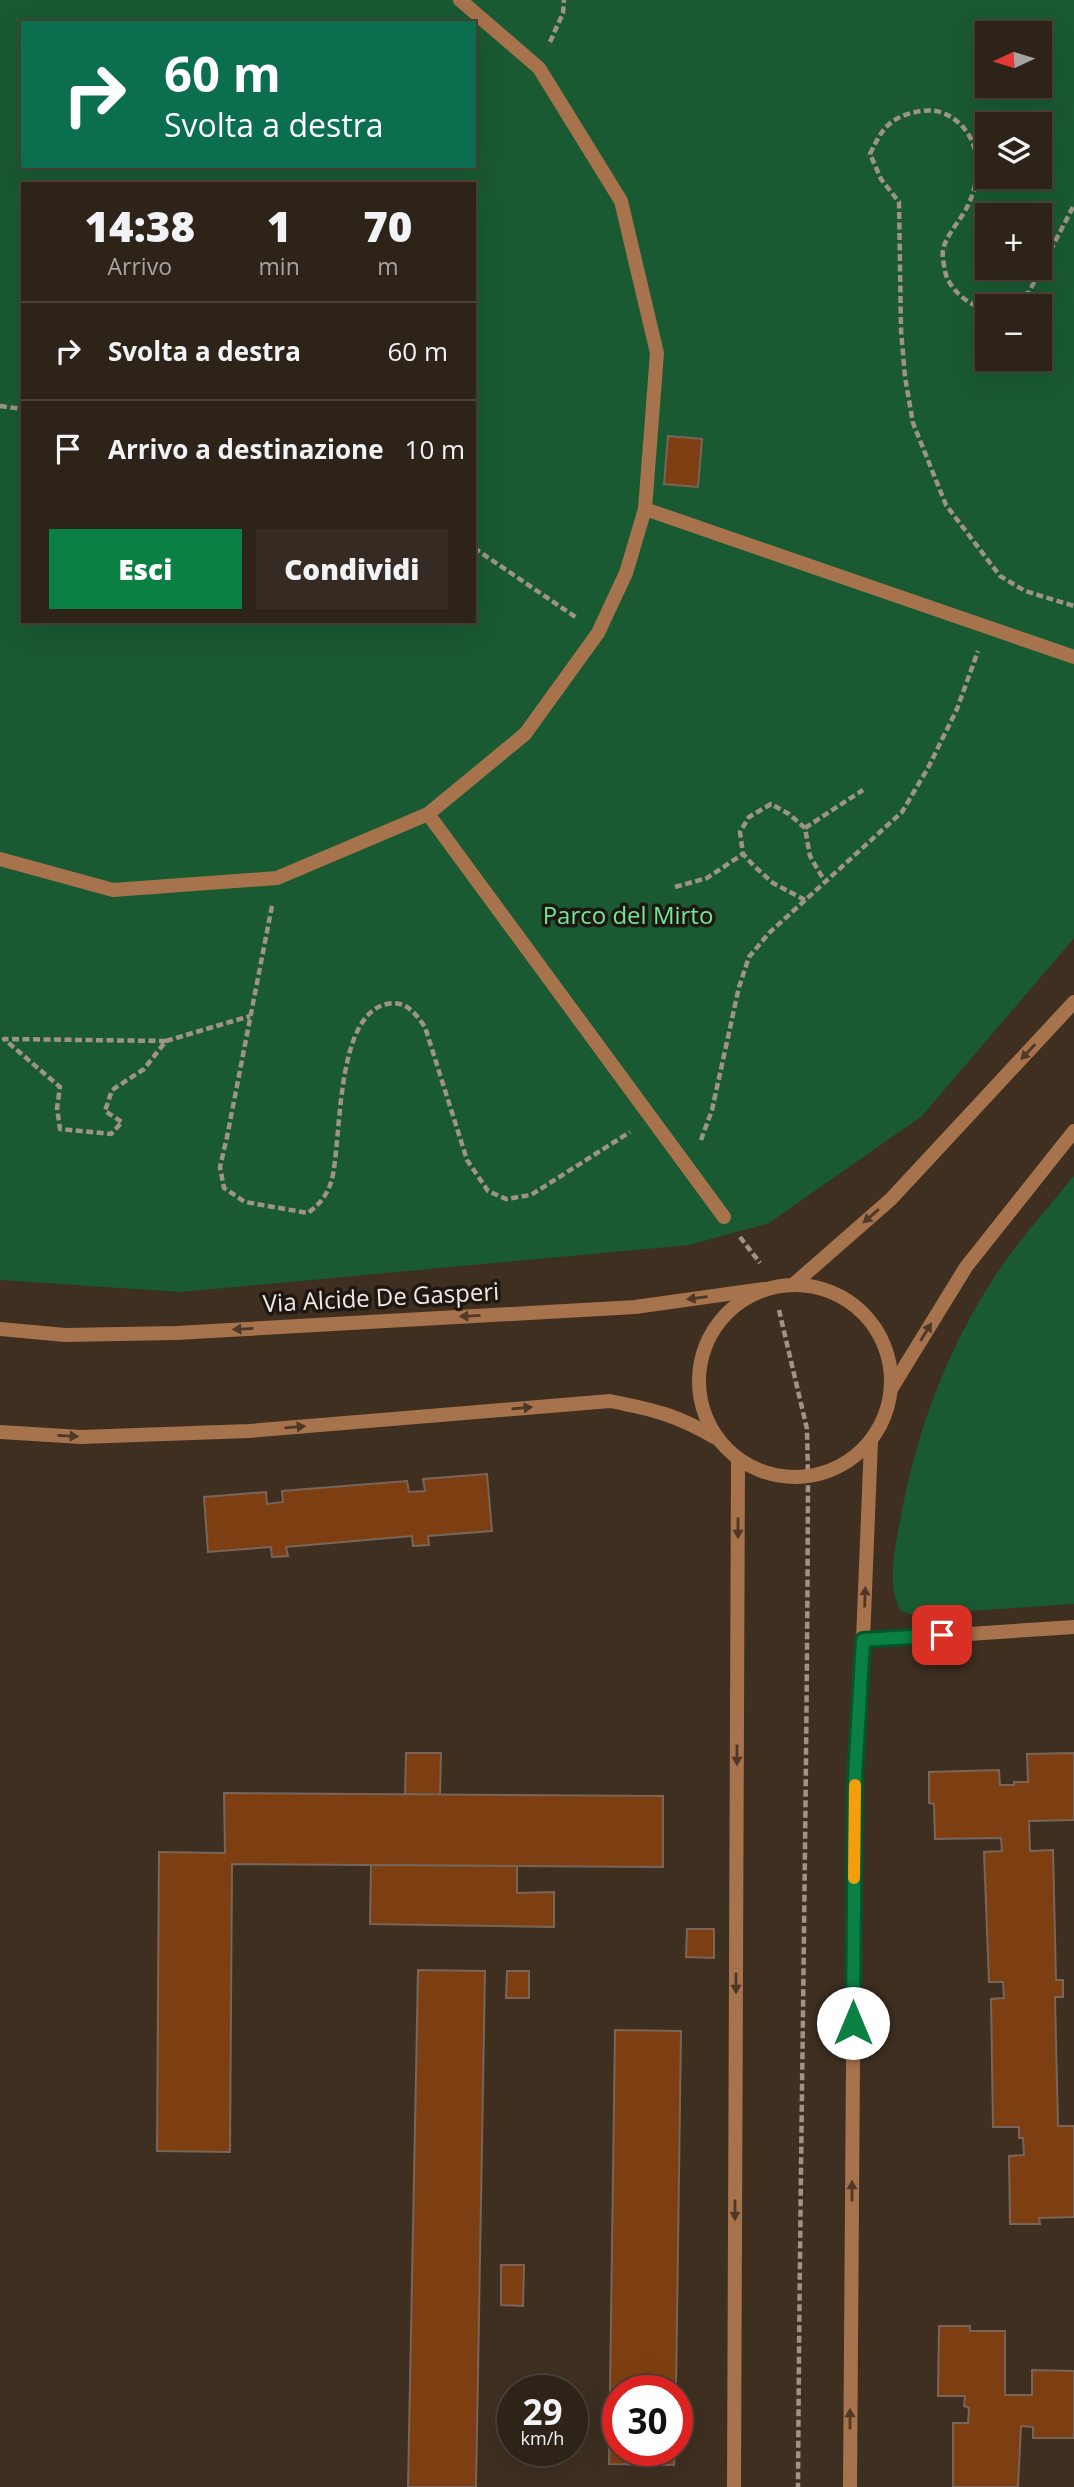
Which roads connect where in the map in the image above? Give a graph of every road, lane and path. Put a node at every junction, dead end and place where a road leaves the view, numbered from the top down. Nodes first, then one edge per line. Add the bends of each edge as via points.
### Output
1 (460, 0) edge
2 (565, 0) edge
3 (539, 68) junction
4 (1074, 205) edge
5 (1025, 294) edge
6 (975, 304) edge
7 (0, 406) edge
8 (21, 409) edge
9 (645, 509) junction
10 (476, 549) edge
11 (1074, 606) edge
12 (987, 628) junction
13 (598, 633) junction
14 (1074, 657) edge
15 (863, 790) dead end
16 (428, 814) junction
17 (805, 828) junction
18 (743, 854) junction
19 (0, 859) edge
20 (277, 878) junction
21 (825, 881) junction
22 (675, 887) dead end
23 (805, 900) junction
24 (1074, 1002) edge
25 (250, 1016) junction
26 (2, 1039) edge
27 (166, 1041) junction
28 (652, 1118) junction
29 (1074, 1131) edge
30 (690, 1170) junction
31 (724, 1217) joint
32 (794, 1284) junction
33 (769, 1288) junction
34 (0, 1329) edge
35 (891, 1390) junction
36 (0, 1433) edge
37 (716, 1438) junction
38 (871, 1441) junction
39 (738, 1460) junction
40 (808, 1477) junction
41 (1074, 1627) edge
42 (863, 1640) junction
43 (734, 2487) edge
44 (798, 2487) edge
45 (850, 2487) edge

1 - 3 street
2 - 3 path
3 - 9 street via 621,201 657,353
4 - 5 path
6 - 11 path via 961,296 945,275 943,248 970,203 977,177 977,155 968,131 949,114 926,109 901,116 883,129 870,153 881,179 899,202 902,342 913,423 946,505 1000,576 1025,591
7 - 8 path
9 - 12 street
9 - 13 street via 626,573
10 - 13 path
12 - 14 street
12 - 21 path via 957,709 902,812
13 - 16 street via 525,734
15 - 17 path
16 - 20 street
16 - 28 street
17 - 18 path via 771,804 749,817 740,832
17 - 21 path via 810,856
18 - 22 path via 707,877
18 - 23 path via 773,883
19 - 20 street via 113,890
20 - 25 path
21 - 23 path
23 - 30 path via 749,957 712,1110
24 -> 32 street via 891,1199
25 - 27 path
25 - 28 path via 219,1167 224,1188 245,1202 309,1213 321,1204 332,1181 349,1049 376,1006 411,1007 425,1027 467,1160 488,1191 506,1199 531,1195
26 - 27 path
26 - 27 path via 60,1087 60,1129 111,1134 122,1122 104,1111 112,1090 144,1069
28 - 30 street
35 -> 29 street via 965,1267
30 - 31 street
31 - 33 path via 772,1278
32 - 33 street, Via Alcide De Gasperi
32 - 35 street via 824,1288 852,1302 873,1323 887,1350
33 -> 34 street, Via Alcide De Gasperi via 635,1307 190,1332 65,1335
33 - 37 street via 738,1303 716,1324 703,1351 698,1381 703,1411
33 - 40 path via 807,1429
35 - 38 street via 888,1410
36 -> 37 street via 81,1437 249,1431 610,1401 661,1411
37 - 39 street
38 - 40 street via 853,1459 826,1474
42 -> 38 street
39 - 40 street via 765,1474
39 -> 43 street
40 - 44 path
41 - 42 street
45 -> 42 street via 855,1777

